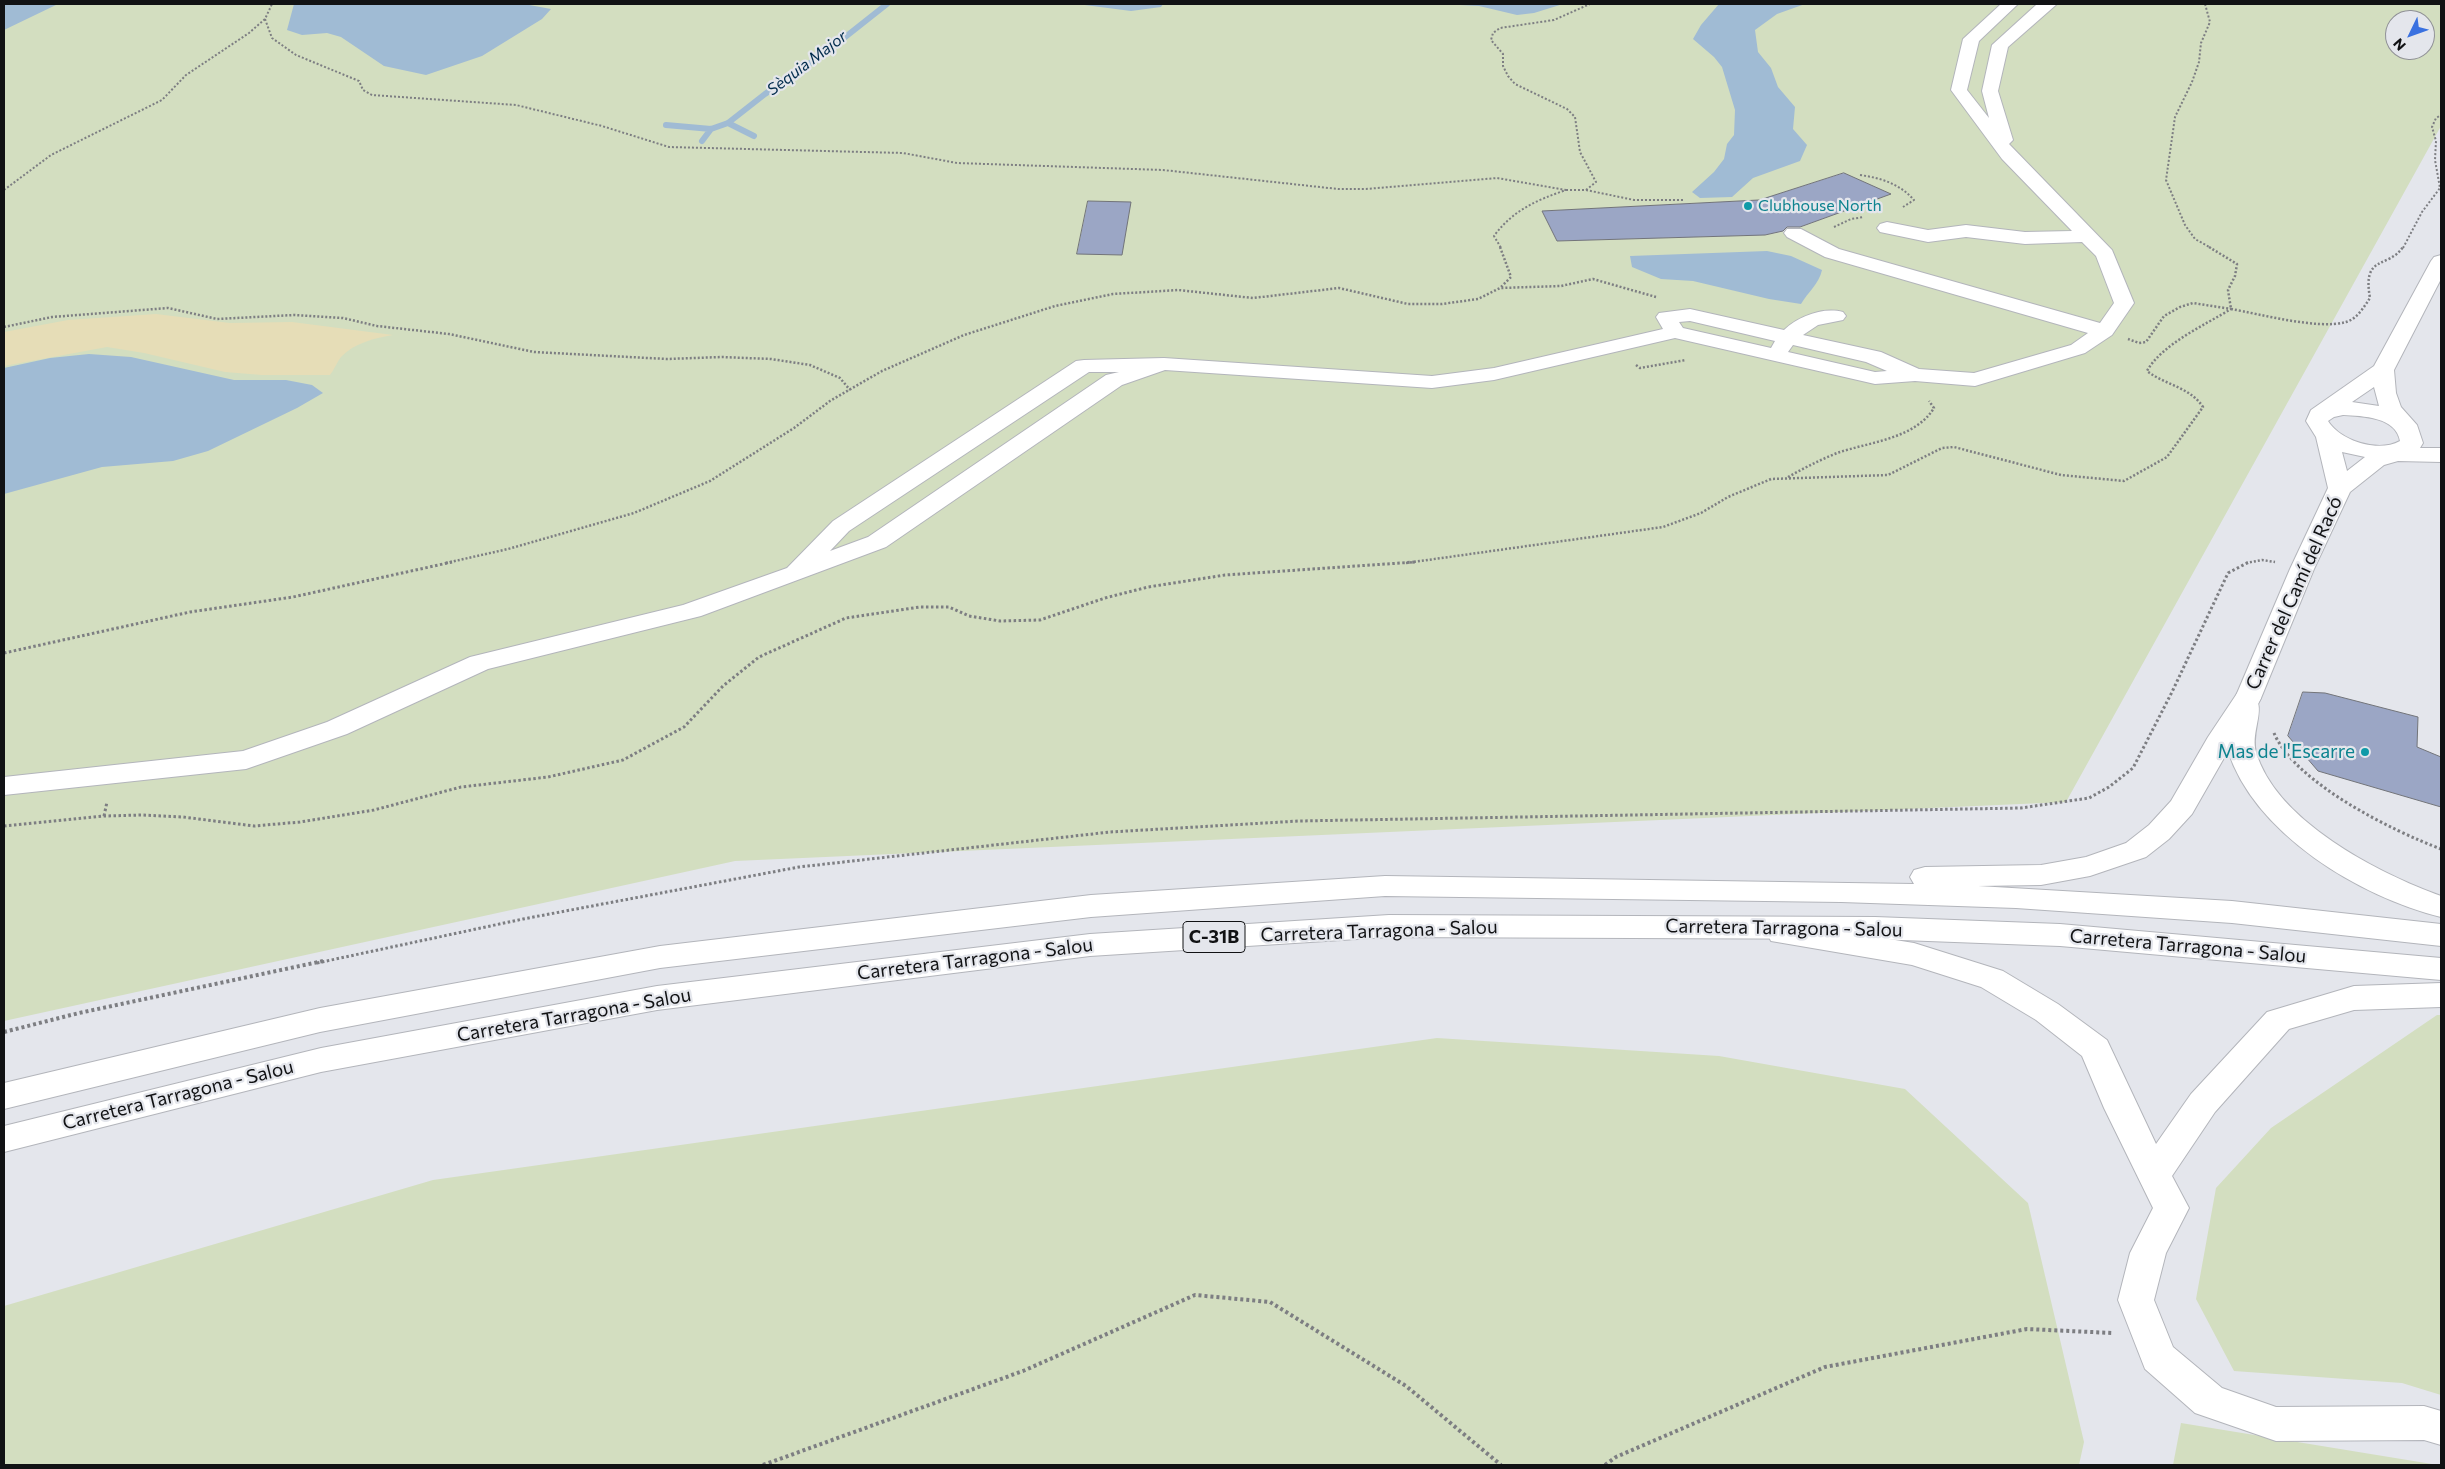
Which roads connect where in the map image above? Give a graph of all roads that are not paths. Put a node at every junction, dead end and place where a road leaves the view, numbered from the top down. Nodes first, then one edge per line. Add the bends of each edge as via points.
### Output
1 (2010, 4) edge
2 (2049, 4) edge
3 (2008, 156) junction
4 (1887, 228) dead end
5 (1794, 233) road end
6 (2088, 236) junction
7 (1821, 248) junction
8 (2441, 261) edge
9 (1918, 267) dead end
10 (1836, 316) dead end
11 (2106, 331) junction
12 (1675, 332) junction
13 (1787, 337) junction
14 (1776, 355) junction
15 (1164, 364) junction
16 (1084, 366) junction
17 (2383, 370) junction
18 (1914, 375) junction
19 (1114, 380) junction
20 (2326, 410) junction
21 (2326, 435) junction
22 (2399, 438) junction
23 (2441, 439) edge
24 (2441, 455) edge
25 (2340, 488) junction
26 (796, 573) junction
27 (2248, 698) junction
28 (4, 786) edge
29 (1627, 890) junction
30 (2441, 907) edge
31 (1740, 926) junction
32 (2441, 935) edge
33 (2441, 968) edge
34 (2441, 995) edge
35 (4, 1096) edge
36 (4, 1139) edge
37 (2154, 1175) junction
38 (2441, 1428) edge

1 - 3 main road via 1971,39 1959,90
2 - 3 main road via 2000,44 1990,91
3 - 6 main road
4 - 6 main road via 1928,236 1966,231 2026,238
5 - 7 main road
6 - 11 main road via 2106,254 2124,303
7 - 9 main road via 1846,247
7 - 11 main road via 1832,254
8 - 17 main road
10 - 13 main road via 1820,317 1796,328
11 - 18 main road via 2078,349 1975,380
12 - 13 main road via 1666,317 1690,315
12 - 14 main road
12 - 15 main road via 1494,374 1432,382
13 - 14 main road
13 - 18 main road via 1874,356
14 - 18 main road via 1875,378
15 - 16 main road
15 - 19 main road
16 - 19 main road
16 - 26 main road via 841,526
17 - 20 main road
17 - 22 main road via 2385,393
19 - 26 main road via 877,542
20 - 21 main road, Carrer del Camí del Racó via 2317,421
20 - 22 main road via 2368,410
21 - 22 main road via 2351,447
21 - 25 main road, Carrer del Camí del Racó
22 - 23 main road
22 - 24 main road
22 - 25 main road, Carrer del Camí del Racó
25 - 27 main road, Carrer del Camí del Racó
26 - 28 main road via 692,611 479,663 337,728 246,760
27 - 29 main road via 2182,807 2136,850 2111,860 2041,875 1951,877 1723,873
27 - 30 main road via 2241,726 2241,750 2249,772 2266,797 2313,840 2374,880
29 - 32 main road, Carretera Tarragona - Salou / C-31B via 2016,898 2232,912
29 - 35 main road, Carretera Tarragona - Salou / C-31B via 1385,886 1111,904 660,957 320,1020
31 - 33 main road, Carretera Tarragona - Salou / C-31B via 2060,935
31 - 36 main road, Carretera Tarragona - Salou / C-31B via 1389,926 1070,947 657,998 321,1060
31 - 37 main road via 1914,954 1992,979 2047,1012 2095,1049
34 - 37 main road via 2354,998 2278,1020 2203,1103
37 - 38 main road via 2171,1208 2148,1253 2136,1300 2158,1357 2209,1401 2276,1424 2424,1423

